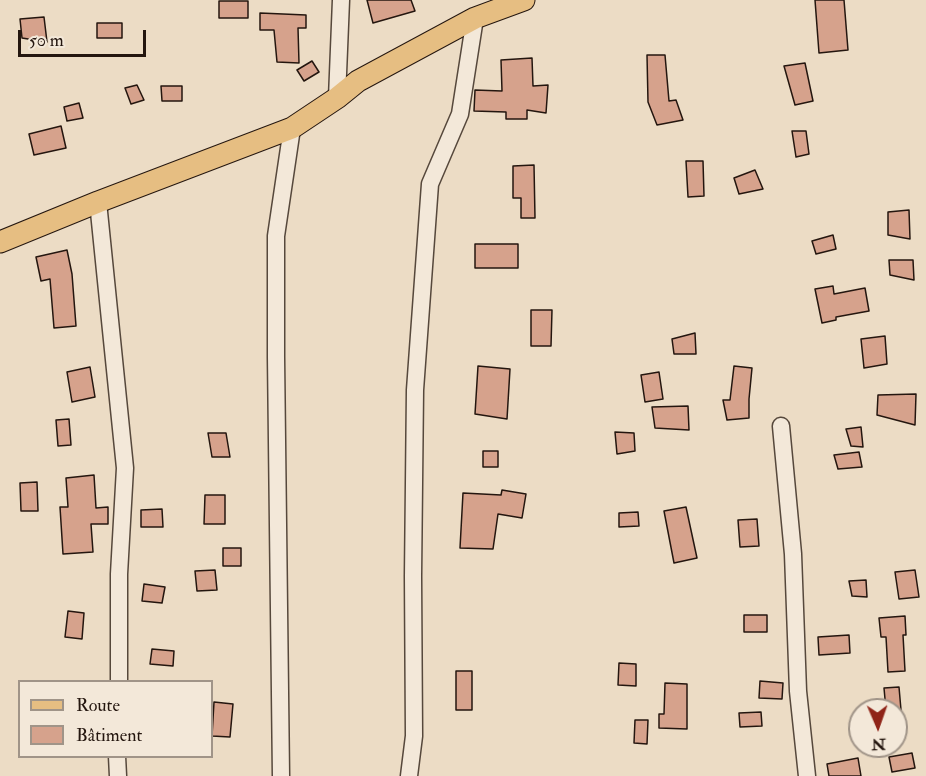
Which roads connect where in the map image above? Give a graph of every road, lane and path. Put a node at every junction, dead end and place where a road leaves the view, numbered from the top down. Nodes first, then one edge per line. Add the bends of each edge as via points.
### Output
1 (341, 0) edge
2 (524, 0) edge
3 (475, 18) junction
4 (338, 98) junction
5 (291, 128) junction
6 (98, 202) junction
7 (0, 242) edge
8 (781, 426) dead end
9 (119, 680) edge
10 (117, 758) edge
11 (118, 776) edge
12 (281, 776) edge
13 (409, 776) edge
14 (807, 776) edge

1 - 4 street
2 - 3 main road
3 - 4 main road via 358,81
3 - 13 street via 460,114 430,184 415,390 414,736
4 - 5 main road
5 - 6 main road
5 - 12 street via 276,236
6 - 7 main road
6 - 9 street via 125,468
8 - 14 street
10 - 11 street

